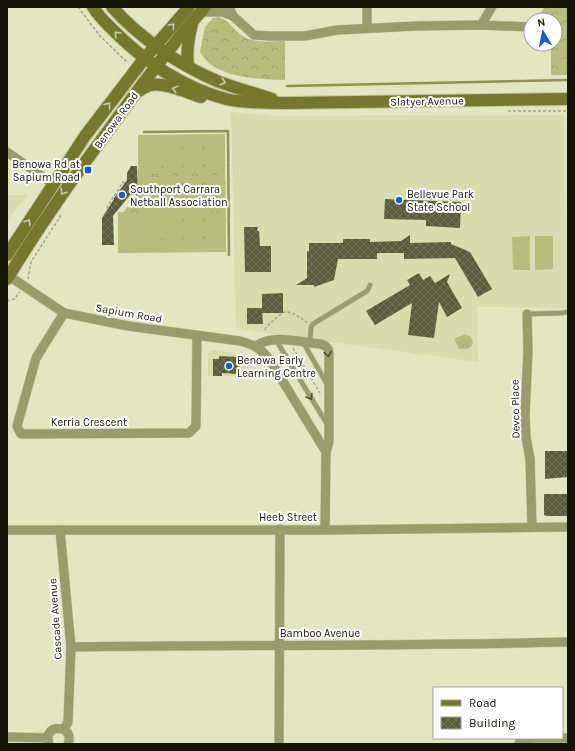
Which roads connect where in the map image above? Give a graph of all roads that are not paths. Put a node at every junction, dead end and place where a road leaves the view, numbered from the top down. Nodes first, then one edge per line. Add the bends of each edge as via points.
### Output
1 (93, 7) edge
2 (112, 7) edge
3 (189, 7) edge
4 (229, 7) edge
5 (367, 7) edge
6 (492, 7) edge
7 (199, 14) edge
8 (234, 16) junction
9 (481, 25) junction
10 (523, 27) edge
11 (367, 28) junction
12 (155, 46) junction
13 (166, 53) junction
14 (144, 59) junction
15 (156, 66) junction
16 (188, 66) junction
17 (136, 92) junction
18 (226, 99) junction
19 (568, 99) edge
20 (287, 103) junction
21 (7, 152) edge
22 (53, 184) junction
23 (7, 255) edge
24 (8, 278) edge
25 (370, 284) dead end
26 (568, 312) edge
27 (64, 313) junction
28 (527, 314) joint
29 (197, 335) junction
30 (277, 339) junction
31 (306, 342) junction
32 (256, 346) junction
33 (328, 387) junction
34 (329, 427) junction
35 (326, 452) junction
36 (532, 527) junction
37 (568, 527) edge
38 (280, 529) junction
39 (7, 530) edge
40 (60, 530) junction
41 (325, 530) junction
42 (568, 642) edge
43 (279, 645) junction
44 (71, 647) junction
45 (64, 729) junction
46 (7, 737) edge
47 (531, 739) edge
48 (49, 741) edge
49 (519, 743) dead end
50 (68, 744) edge
51 (279, 744) edge

14 -> 1 main road, Slatyer Avenue
2 - 12 main road, Slatyer Avenue
12 -> 3 main road, Benowa Road
4 - 8 street
5 - 11 street
6 - 9 street
7 - 8 street via 223,12
7 - 13 main road, Benowa Road
7 - 16 main road via 188,40
8 - 11 street via 254,35 305,36
9 - 10 street
9 - 11 street
12 - 13 main road, Slatyer Avenue
12 - 14 main road, Benowa Road
13 - 15 main road, Benowa Road
13 - 16 main road, Slatyer Avenue
14 - 15 main road, Slatyer Avenue
22 -> 14 main road, Benowa Road via 84,136
15 - 17 main road, Benowa Road
15 - 18 main road, Slatyer Avenue via 200,89
16 -> 20 main road, Slatyer Avenue via 217,80
18 -> 17 main road via 207,99 155,85
17 -> 24 main road, Benowa Road via 64,191
18 - 20 main road, Slatyer Avenue
19 - 20 main road, Slatyer Avenue
21 - 22 street
23 -> 22 main road, Benowa Road
24 - 27 street, Sapium Road
25 - 31 lane via 367,291 312,326
26 - 28 lane
27 - 29 street, Sapium Road via 128,326
27 - 29 street, Kerria Crescent via 36,358 17,426 22,434 189,433 196,426
28 - 36 street, Devco Place via 525,414 530,458
29 - 32 street, Sapium Road
30 - 31 street
30 - 32 street via 261,342
30 -> 34 lane
31 - 33 lane
31 -> 33 street via 328,349
32 - 35 street via 271,362
33 - 34 street
34 - 35 street via 329,445
35 - 41 street
36 - 37 street, Heeb Street
36 - 41 street, Heeb Street
38 - 40 street, Heeb Street
38 - 41 street, Heeb Street
38 - 43 street
39 - 40 street, Heeb Street
40 - 44 street, Cascade Avenue
42 - 43 street, Bamboo Avenue
43 - 44 street, Bamboo Avenue
43 - 51 street
44 - 45 street, Cascade Avenue via 68,722
45 - 48 street via 54,729 49,734
45 - 50 street via 69,735
46 - 48 street
47 - 49 street

